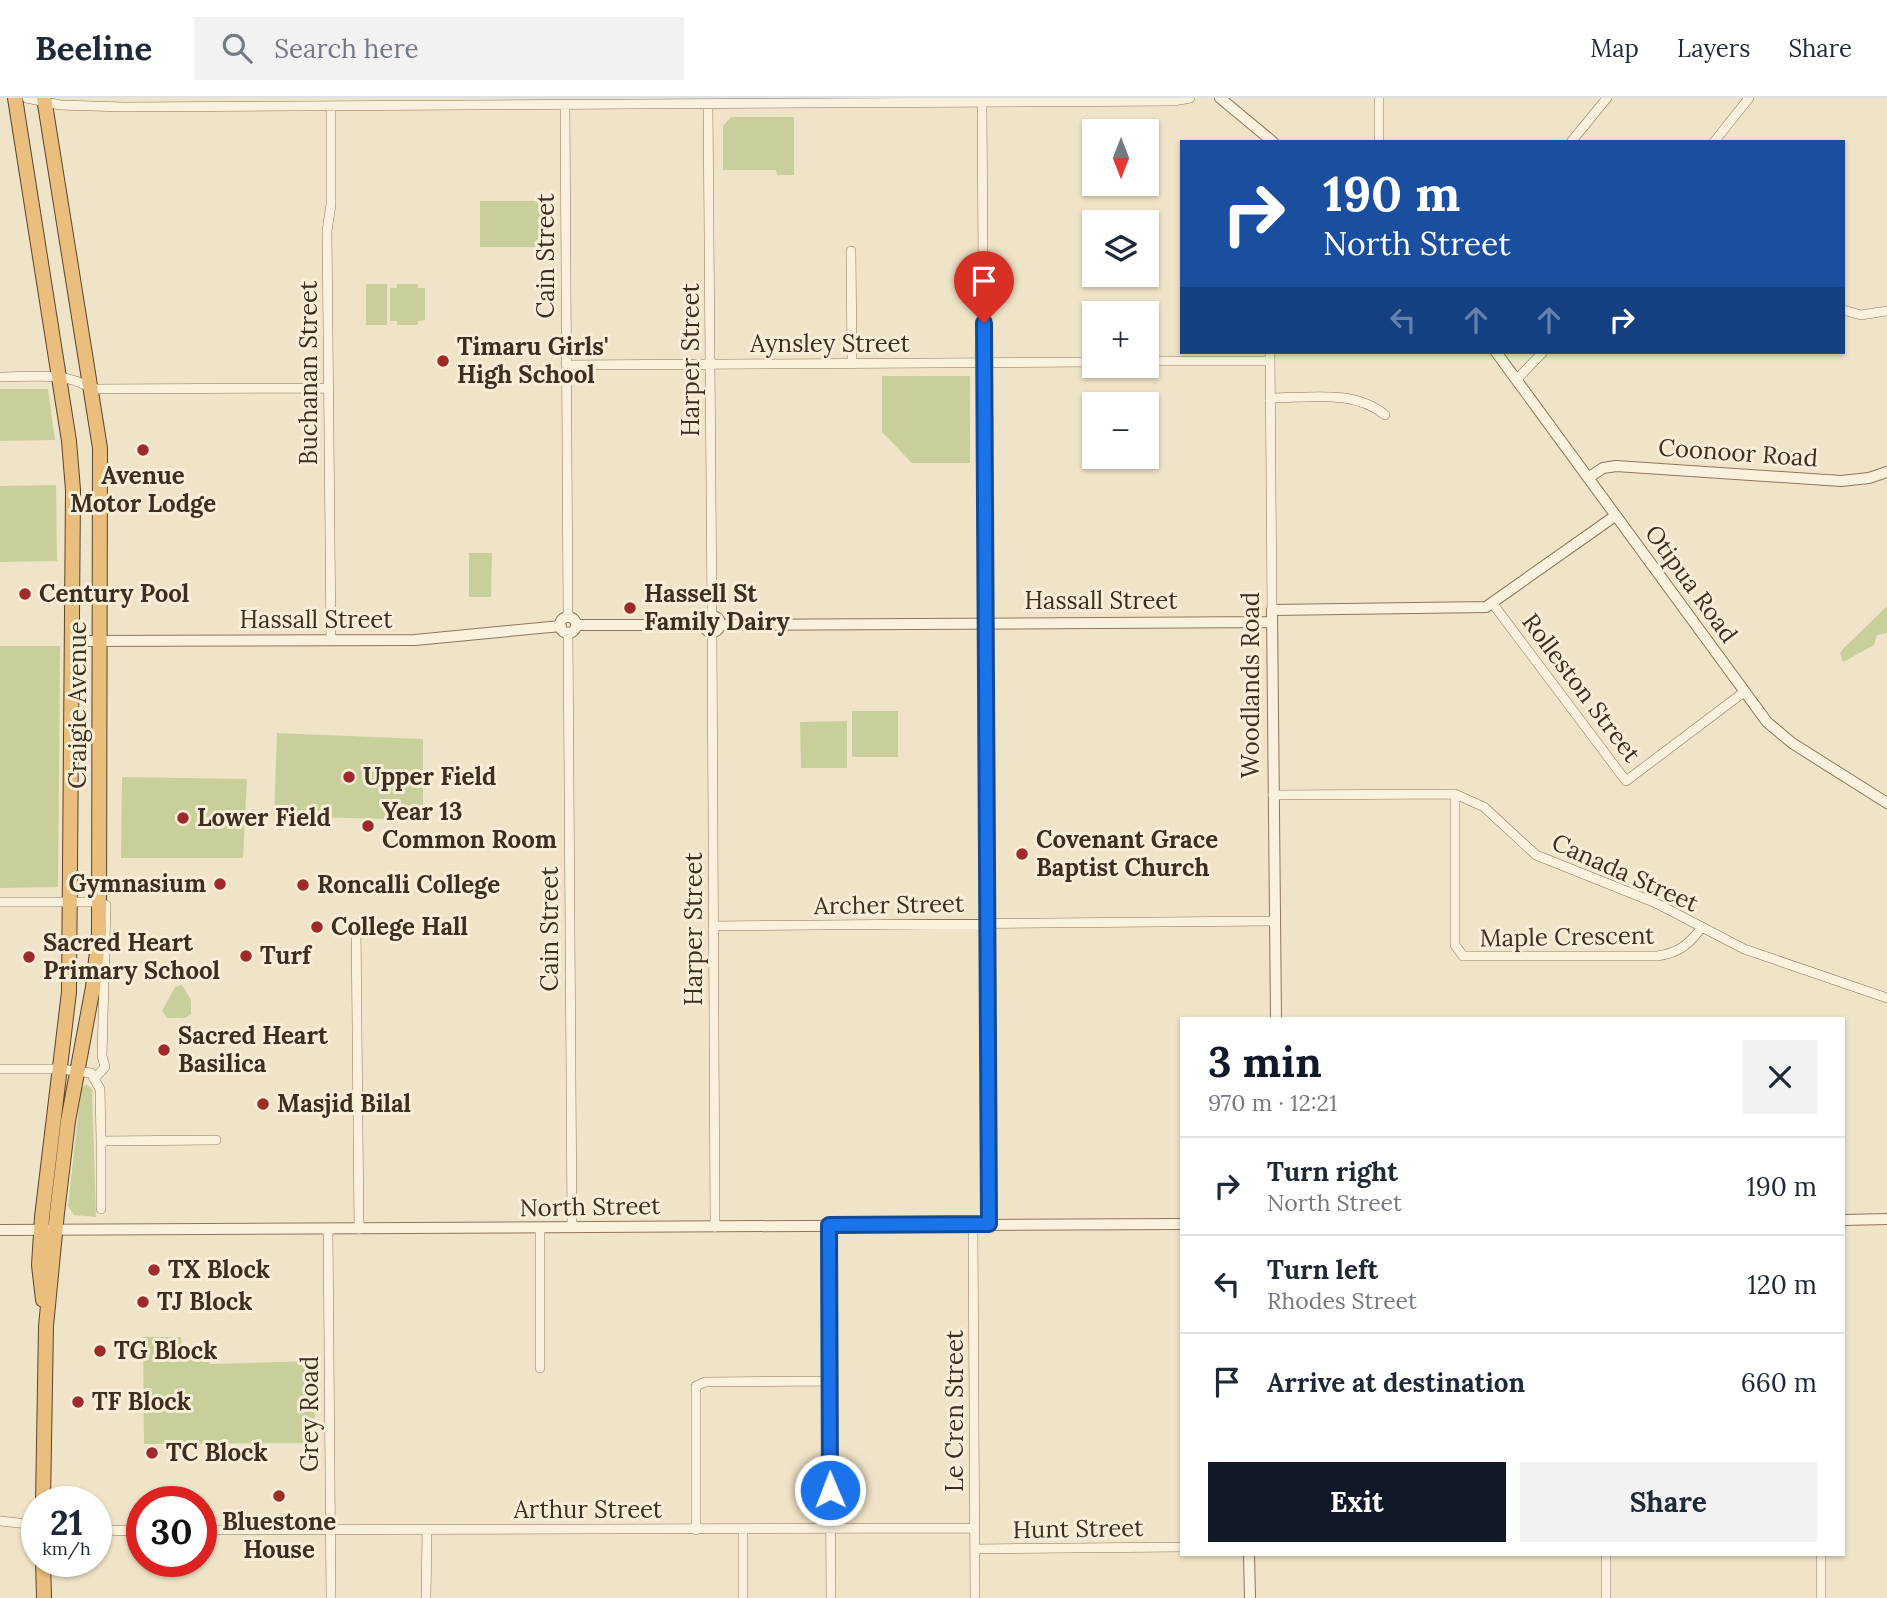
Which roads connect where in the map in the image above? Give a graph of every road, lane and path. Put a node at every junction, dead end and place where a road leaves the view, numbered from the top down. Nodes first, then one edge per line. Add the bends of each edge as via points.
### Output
1 (15, 98) edge
2 (27, 98) edge
3 (1190, 98) edge
4 (1220, 98) edge
5 (1379, 98) edge
6 (1607, 98) edge
7 (1749, 98) edge
8 (45, 101) edge
9 (642, 101) edge
10 (799, 101) edge
11 (982, 103) junction
12 (565, 104) junction
13 (708, 104) junction
14 (331, 106) junction
15 (1271, 140) edge
16 (1379, 140) edge
17 (1574, 140) edge
18 (1716, 140) edge
19 (851, 251) dead end
20 (1845, 311) edge
21 (1887, 311) edge
22 (1498, 354) edge
23 (1541, 354) edge
24 (1270, 356) edge
25 (1159, 360) edge
26 (985, 362) junction
27 (1082, 362) edge
28 (852, 363) junction
29 (710, 364) junction
30 (566, 365) junction
31 (0, 377) edge
32 (58, 377) junction
33 (1517, 379) junction
34 (328, 388) junction
35 (91, 389) junction
36 (1270, 398) junction
37 (1385, 415) dead end
38 (1887, 472) edge
39 (1588, 478) junction
40 (1615, 516) junction
41 (1493, 604) junction
42 (1272, 616) junction
43 (986, 623) junction
44 (712, 624) junction
45 (568, 625) junction
46 (331, 640) junction
47 (71, 641) junction
48 (100, 641) junction
49 (1744, 692) junction
50 (1455, 794) junction
51 (1273, 795) junction
52 (1887, 803) edge
53 (0, 902) edge
54 (71, 902) junction
55 (100, 902) junction
56 (1275, 921) junction
57 (988, 923) junction
58 (356, 924) dead end
59 (713, 926) junction
60 (1701, 928) junction
61 (1887, 998) edge
62 (1276, 1017) edge
63 (0, 1069) edge
64 (61, 1069) junction
65 (77, 1070) junction
66 (96, 1077) junction
67 (216, 1140) dead end
68 (101, 1141) junction
69 (101, 1209) dead end
70 (1887, 1219) edge
71 (1845, 1220) edge
72 (989, 1224) junction
73 (1180, 1224) edge
74 (829, 1225) junction
75 (973, 1225) junction
76 (572, 1226) junction
77 (715, 1227) junction
78 (540, 1228) junction
79 (328, 1229) junction
80 (359, 1229) junction
81 (0, 1230) edge
82 (41, 1230) junction
83 (57, 1230) junction
84 (46, 1326) junction
85 (540, 1368) dead end
86 (829, 1381) junction
87 (43, 1486) edge
88 (0, 1521) edge
89 (21, 1523) edge
90 (831, 1528) junction
91 (975, 1528) junction
92 (217, 1530) edge
93 (426, 1530) junction
94 (696, 1530) junction
95 (743, 1530) junction
96 (330, 1531) junction
97 (1180, 1547) edge
98 (975, 1549) junction
99 (1250, 1556) edge
100 (1606, 1556) edge
101 (1821, 1556) edge
102 (43, 1577) edge
103 (44, 1598) edge
104 (331, 1598) edge
105 (426, 1598) edge
106 (743, 1598) edge
107 (831, 1598) edge
108 (975, 1598) edge
109 (1250, 1598) edge
110 (1606, 1598) edge
111 (1821, 1598) edge

1 - 32 highway, Craigie Avenue
2 - 8 street
3 - 11 street
4 - 15 street
5 - 16 street
6 - 17 street
7 - 18 street
8 - 14 street via 112,107
8 - 35 highway, Craigie Avenue
9 - 12 street
9 - 13 street
10 - 11 street
10 - 13 street
11 - 26 street
12 - 14 street
12 - 30 street, Cain Street
13 - 29 street, Harper Street
14 - 34 street, Buchanan Street
19 - 28 street
20 - 21 street via 1861,315
22 - 33 street, Otipua Road
23 - 33 street
24 - 25 street
24 - 36 street, Woodlands Road
26 - 27 street, Aynsley Street
26 - 28 street, Aynsley Street
26 - 43 street
28 - 29 street, Aynsley Street
29 - 30 street, Aynsley Street
29 - 44 street, Harper Street
30 - 45 street, Cain Street
31 - 32 street
32 - 35 street via 81,380
32 - 47 highway, Craigie Avenue via 72,466
33 - 39 street, Otipua Road
34 - 35 street
34 - 46 street, Buchanan Street
35 - 48 highway, Craigie Avenue via 101,469
36 - 37 street via 1354,398 1369,402
36 - 42 street, Woodlands Road
38 - 39 street, Coonoor Road via 1841,481 1616,466
39 - 40 street, Otipua Road
40 - 41 street, Hassall Street
40 - 49 street, Otipua Road
41 - 42 street, Hassall Street
41 - 49 street, Rolleston Street via 1626,780
42 - 43 street, Hassall Street
42 - 51 street, Woodlands Road
43 - 44 street, Hassall Street
43 - 57 street
44 - 45 street, Hassall Street
44 - 59 street, Harper Street
45 - 46 street, Hassall Street via 452,639
45 - 76 street, Cain Street
46 - 48 street, Hassall Street
47 - 48 street, Hassall Street
47 - 54 highway, Craigie Avenue
48 - 55 highway, Craigie Avenue
49 - 52 street, Otipua Road via 1775,730
50 - 51 street, Canada Street
50 - 60 street, Canada Street via 1484,807 1531,853 1646,899
50 - 60 street, Maple Crescent via 1455,945 1463,956 1657,956 1688,945
51 - 56 street, Woodlands Road
53 - 54 street
54 - 55 street
54 - 64 highway, Craigie Avenue via 68,1012
55 - 65 highway, Craigie Avenue via 95,971
55 - 66 street via 107,908 105,1067
56 - 57 street, Archer Street
56 - 62 street, Woodlands Road
57 - 59 street, Archer Street
57 - 72 street
58 - 80 street
59 - 77 street, Harper Street
60 - 61 street, Canada Street via 1744,949
63 - 64 street
64 - 65 street
64 - 82 highway, Craigie Avenue
65 - 66 street
65 - 83 highway, Craigie Avenue
66 - 68 street
67 - 68 street
68 - 69 street
70 - 71 street
72 - 73 street, North Street
72 - 75 street, North Street
74 - 75 street, North Street
74 - 77 street, North Street
74 - 86 street
75 - 91 street, Le Cren Street
76 - 77 street, North Street
76 - 78 street, North Street
78 - 80 street, North Street
78 - 85 street
79 - 80 street, North Street
79 - 83 street, North Street
79 - 96 street, Grey Road
81 - 82 street, North Street
82 - 83 street, North Street
82 - 84 highway, Craigie Avenue via 39,1265
83 - 84 highway, Craigie Avenue
84 - 87 highway
86 - 90 street
86 - 94 street via 705,1382 696,1386
88 - 89 street
90 - 91 street, Arthur Street
90 - 95 street, Arthur Street
90 - 107 street
91 - 98 street, Le Cren Street
92 - 96 street, Arthur Street
93 - 94 street, Arthur Street
93 - 96 street, Arthur Street
93 - 105 street
94 - 95 street, Arthur Street
95 - 106 street
96 - 104 street, Grey Road
97 - 98 street, Hunt Street
98 - 108 street, Le Cren Street
99 - 109 street
100 - 110 street
101 - 111 street
102 - 103 highway

